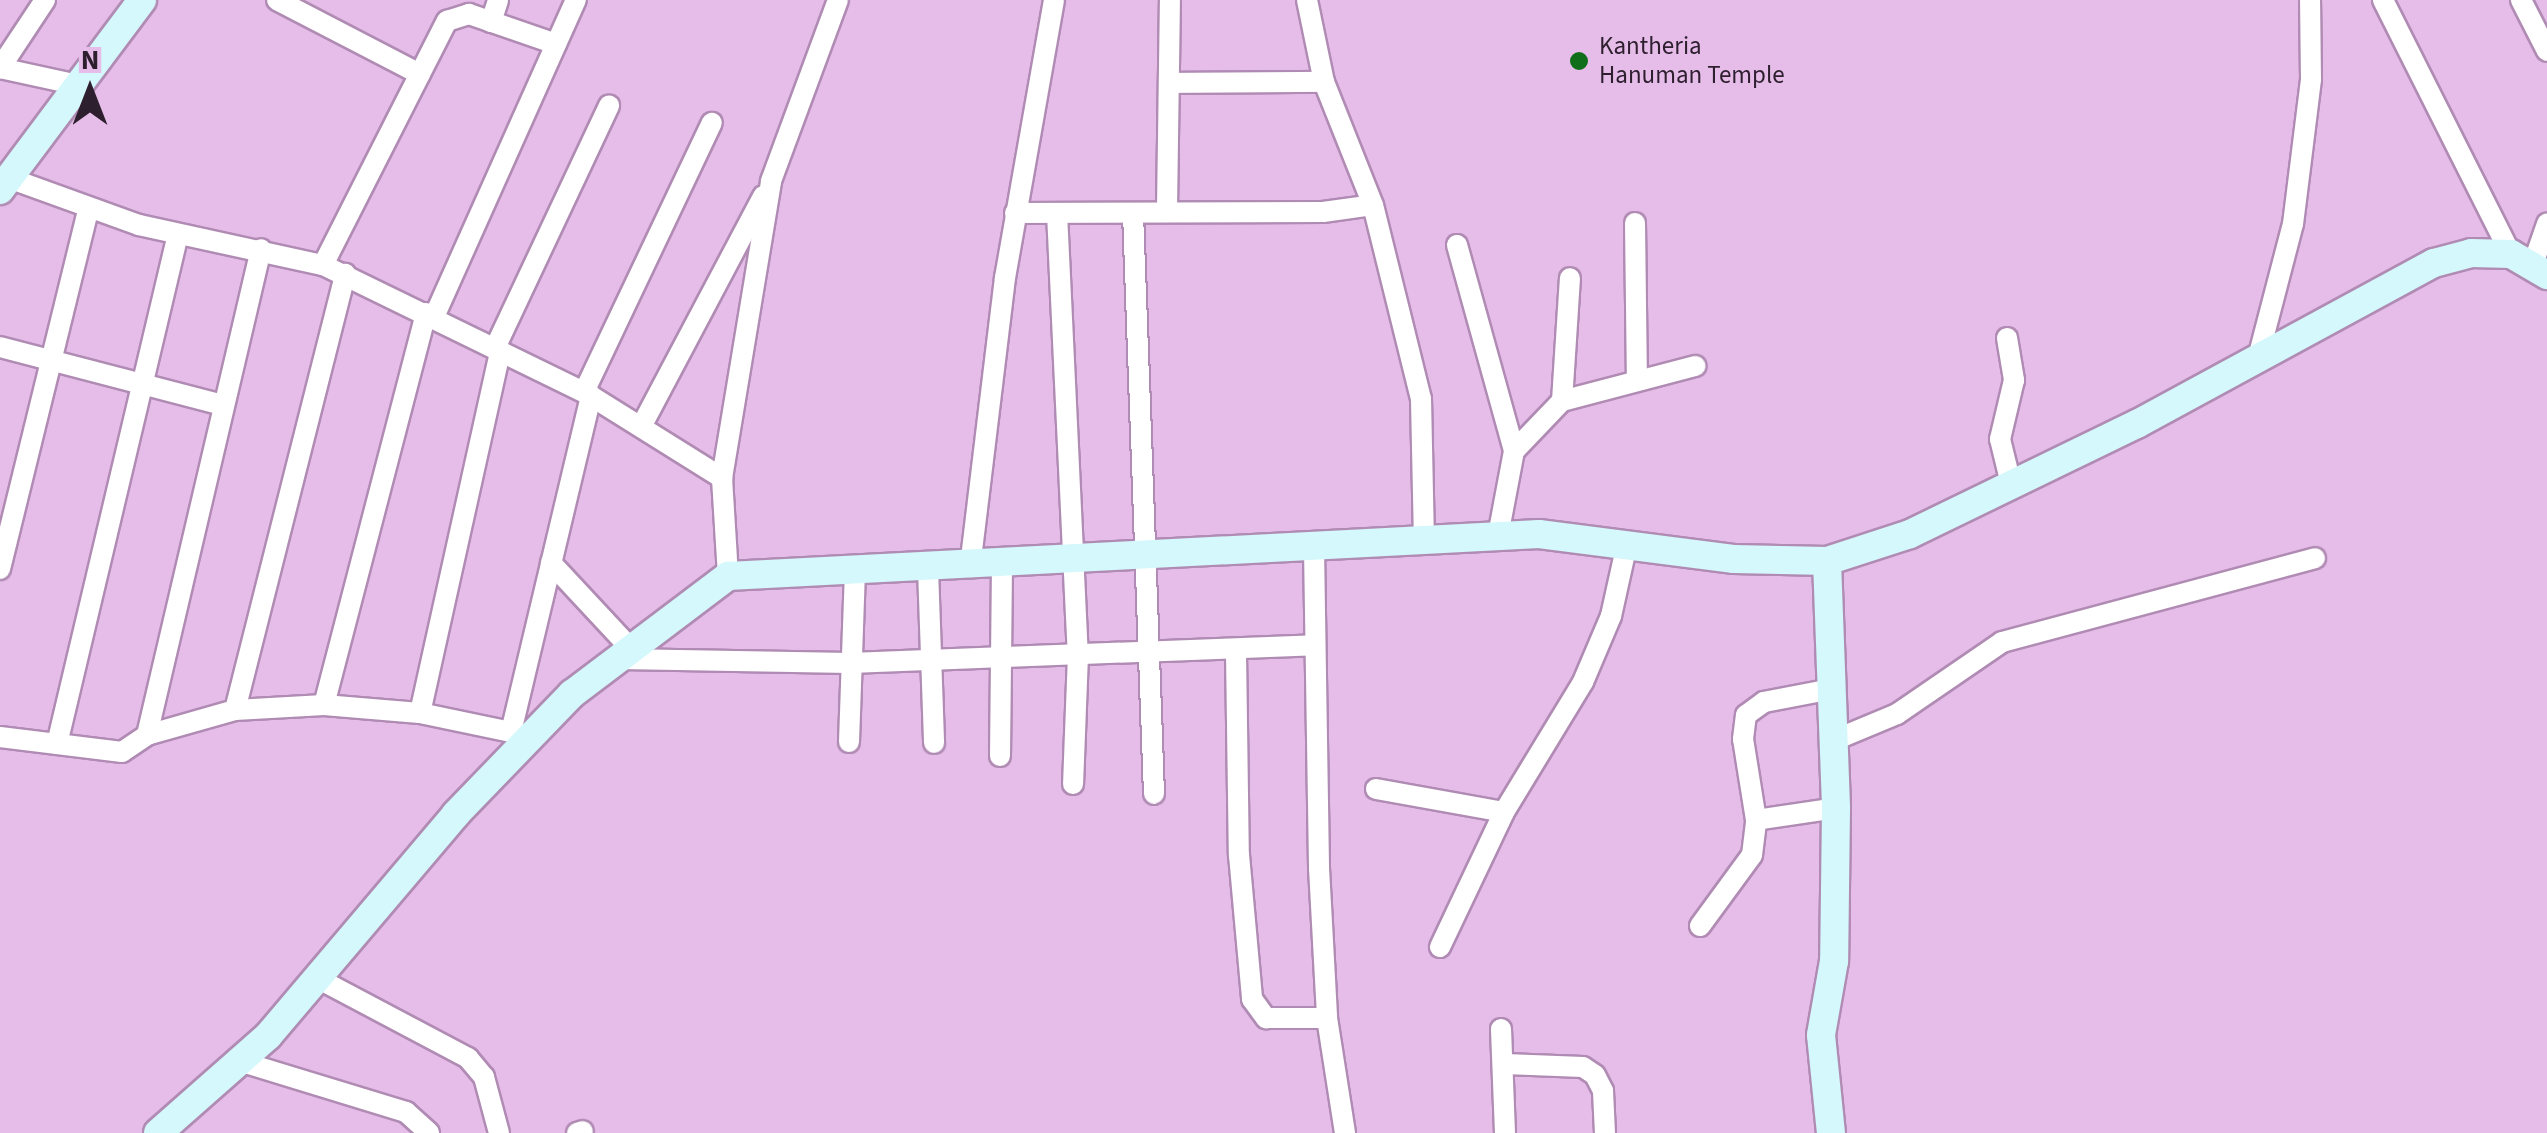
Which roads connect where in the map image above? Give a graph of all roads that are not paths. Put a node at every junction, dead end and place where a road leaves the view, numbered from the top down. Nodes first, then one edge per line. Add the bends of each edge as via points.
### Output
1 (44, 0) edge
2 (142, 0) edge
3 (276, 0) edge
4 (498, 0) edge
5 (576, 0) edge
6 (838, 0) edge
7 (1054, 0) edge
8 (1170, 0) edge
9 (1307, 0) edge
10 (2310, 0) edge
11 (2383, 0) edge
12 (2521, 0) edge
13 (492, 22) junction
14 (556, 44) junction
15 (2547, 51) edge
16 (420, 74) junction
17 (1324, 82) junction
18 (1169, 83) junction
19 (78, 85) junction
20 (609, 106) dead end
21 (712, 124) dead end
22 (771, 181) junction
23 (4, 184) edge
24 (1373, 205) junction
25 (88, 210) junction
26 (1168, 210) junction
27 (1015, 213) junction
28 (1057, 213) junction
29 (1133, 213) junction
30 (1635, 224) dead end
31 (2547, 224) edge
32 (178, 234) junction
33 (1458, 245) dead end
34 (261, 249) junction
35 (323, 265) junction
36 (2530, 266) edge
37 (346, 274) junction
38 (1570, 278) dead end
39 (430, 315) junction
40 (2007, 338) dead end
41 (0, 348) edge
42 (498, 350) junction
43 (2258, 358) junction
44 (54, 361) junction
45 (1695, 366) dead end
46 (1638, 381) junction
47 (142, 383) junction
48 (587, 394) junction
49 (1562, 401) junction
50 (224, 405) junction
51 (642, 424) junction
52 (1514, 452) junction
53 (722, 478) junction
54 (2011, 484) junction
55 (1498, 536) junction
56 (1424, 540) junction
57 (1628, 544) junction
58 (1314, 548) junction
59 (1147, 558) junction
60 (2315, 558) dead end
61 (1826, 561) junction
62 (552, 563) junction
63 (1075, 563) junction
64 (1002, 566) junction
65 (970, 568) junction
66 (0, 569) edge
67 (928, 570) junction
68 (855, 572) junction
69 (728, 576) junction
70 (1315, 645) junction
71 (1236, 652) junction
72 (626, 654) junction
73 (1151, 654) junction
74 (1078, 655) junction
75 (1002, 657) junction
76 (930, 659) junction
77 (850, 663) junction
78 (1832, 689) junction
79 (324, 705) junction
80 (235, 710) junction
81 (420, 713) junction
82 (147, 736) junction
83 (520, 736) junction
84 (0, 737) edge
85 (1836, 739) junction
86 (850, 742) dead end
87 (934, 743) dead end
88 (57, 744) junction
89 (1000, 756) dead end
90 (1073, 784) dead end
91 (1376, 788) dead end
92 (1154, 794) dead end
93 (1836, 808) junction
94 (1504, 812) junction
95 (1756, 820) junction
96 (1700, 926) dead end
97 (1440, 947) dead end
98 (317, 978) junction
99 (1326, 1018) junction
100 (1501, 1029) dead end
101 (239, 1061) junction
102 (1505, 1064) junction
103 (158, 1133) edge
104 (429, 1133) edge
105 (499, 1133) edge
106 (1345, 1133) edge
107 (1505, 1133) edge
108 (1605, 1133) edge
109 (1831, 1133) edge

1 - 19 street via 0,68
2 - 19 main road
3 - 16 street
4 - 13 street
5 - 14 street
6 - 22 street
7 - 27 street
8 - 18 street
9 - 17 street
10 - 43 street via 2311,79 2293,224
11 - 36 street
12 - 15 street
13 - 14 street
13 - 16 street via 469,14 446,22
14 - 39 street
16 - 35 street
17 - 18 street
17 - 24 street
18 - 26 street
19 - 23 main road
20 - 42 street
21 - 48 street
22 - 51 street
22 - 53 street
23 - 25 street
24 - 26 street via 1323,212
24 - 56 street via 1421,399
25 - 32 street
25 - 44 street
26 - 29 street
27 - 28 street
27 - 65 street
28 - 29 street
28 - 63 street
29 - 59 street
30 - 46 street
31 - 36 street
32 - 34 street
32 - 47 street
33 - 52 street
34 - 35 street
34 - 50 street
35 - 37 street
36 - 43 main road via 2471,254 2434,263
37 - 39 street
37 - 80 street
38 - 49 street
39 - 42 street
39 - 79 street
40 - 54 street via 2014,380 2000,439
41 - 44 street
42 - 48 street
42 - 81 street
43 - 54 main road
44 - 47 street
44 - 66 street
45 - 46 street
46 - 49 street
47 - 50 street
47 - 88 street
48 - 51 street
48 - 62 street
49 - 52 street
50 - 82 street
51 - 53 street
52 - 55 street
53 - 69 street
54 - 61 main road via 1910,534
55 - 56 main road
55 - 57 main road
56 - 58 main road
57 - 61 main road via 1734,559
57 - 94 street via 1610,616 1583,682
58 - 59 main road
58 - 70 street
59 - 63 main road
59 - 73 street
60 - 85 street via 2002,642 1898,714
61 - 78 main road
62 - 72 street
62 - 83 street
63 - 64 main road
63 - 74 street
64 - 65 main road
64 - 75 street
65 - 67 main road
67 - 68 main road
67 - 76 street
68 - 69 main road
68 - 77 street
69 - 72 main road
70 - 71 street
70 - 99 street
71 - 73 street
71 - 99 street via 1239,855 1252,1000 1266,1018
72 - 77 street
72 - 83 main road
73 - 74 street
73 - 92 street
74 - 75 street
74 - 90 street
75 - 76 street
75 - 89 street
76 - 77 street
76 - 87 street
77 - 86 street
78 - 85 main road
78 - 95 street via 1764,702 1746,716 1743,738
79 - 80 street
79 - 81 street
80 - 82 street
81 - 83 street
82 - 88 street via 122,752
83 - 98 main road
84 - 88 street
85 - 93 main road
91 - 94 street
93 - 95 street
93 - 109 main road via 1834,961 1821,1035
94 - 97 street
95 - 96 street via 1744,872
98 - 101 main road
98 - 105 street via 468,1058 484,1077
99 - 106 street
100 - 102 street
101 - 103 main road
101 - 104 street via 406,1112
102 - 107 street
102 - 108 street via 1582,1067 1595,1075 1603,1091

